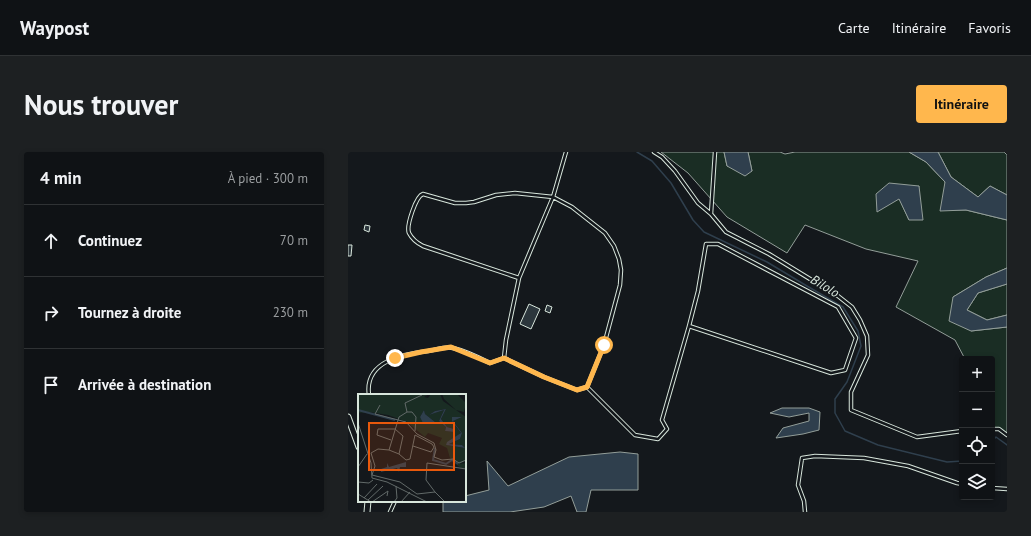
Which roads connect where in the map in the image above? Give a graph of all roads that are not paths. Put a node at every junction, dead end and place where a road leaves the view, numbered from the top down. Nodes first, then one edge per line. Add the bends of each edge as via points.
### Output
1 (566, 152) edge
2 (654, 152) edge
3 (715, 152) edge
4 (553, 196) junction
5 (711, 214) junction
6 (519, 278) junction
7 (689, 326) junction
8 (504, 358) junction
9 (587, 387) junction
10 (369, 394) edge
11 (348, 417) edge
12 (995, 429) edge
13 (959, 431) edge
14 (1007, 435) edge
15 (358, 444) edge
16 (959, 483) edge
17 (995, 488) edge
18 (1007, 489) edge
19 (368, 502) edge
20 (395, 502) edge
21 (367, 512) edge
22 (390, 512) edge
23 (805, 512) edge

1 - 4 lane
2 - 5 lane via 662,157 698,203
3 - 5 lane
4 - 6 lane
4 - 6 lane via 496,195 466,203 455,203 423,194 418,197 408,225 413,240 423,246
4 - 9 lane via 606,233 619,259 620,285 604,345
5 - 13 lane via 726,232 769,254 852,307 867,336 868,355 851,392 851,410 917,437
6 - 8 lane
7 - 7 lane via 706,244 718,244 838,307 856,338 845,370 831,373
7 - 9 lane via 662,420 667,429 658,439 635,435
8 - 9 lane via 577,390
8 - 10 lane via 490,363 451,347 395,358 380,365 370,378
11 - 15 street
12 - 14 lane
16 - 23 lane via 908,466 864,458 802,458 798,484
17 - 18 lane
19 - 21 street
20 - 22 lane

